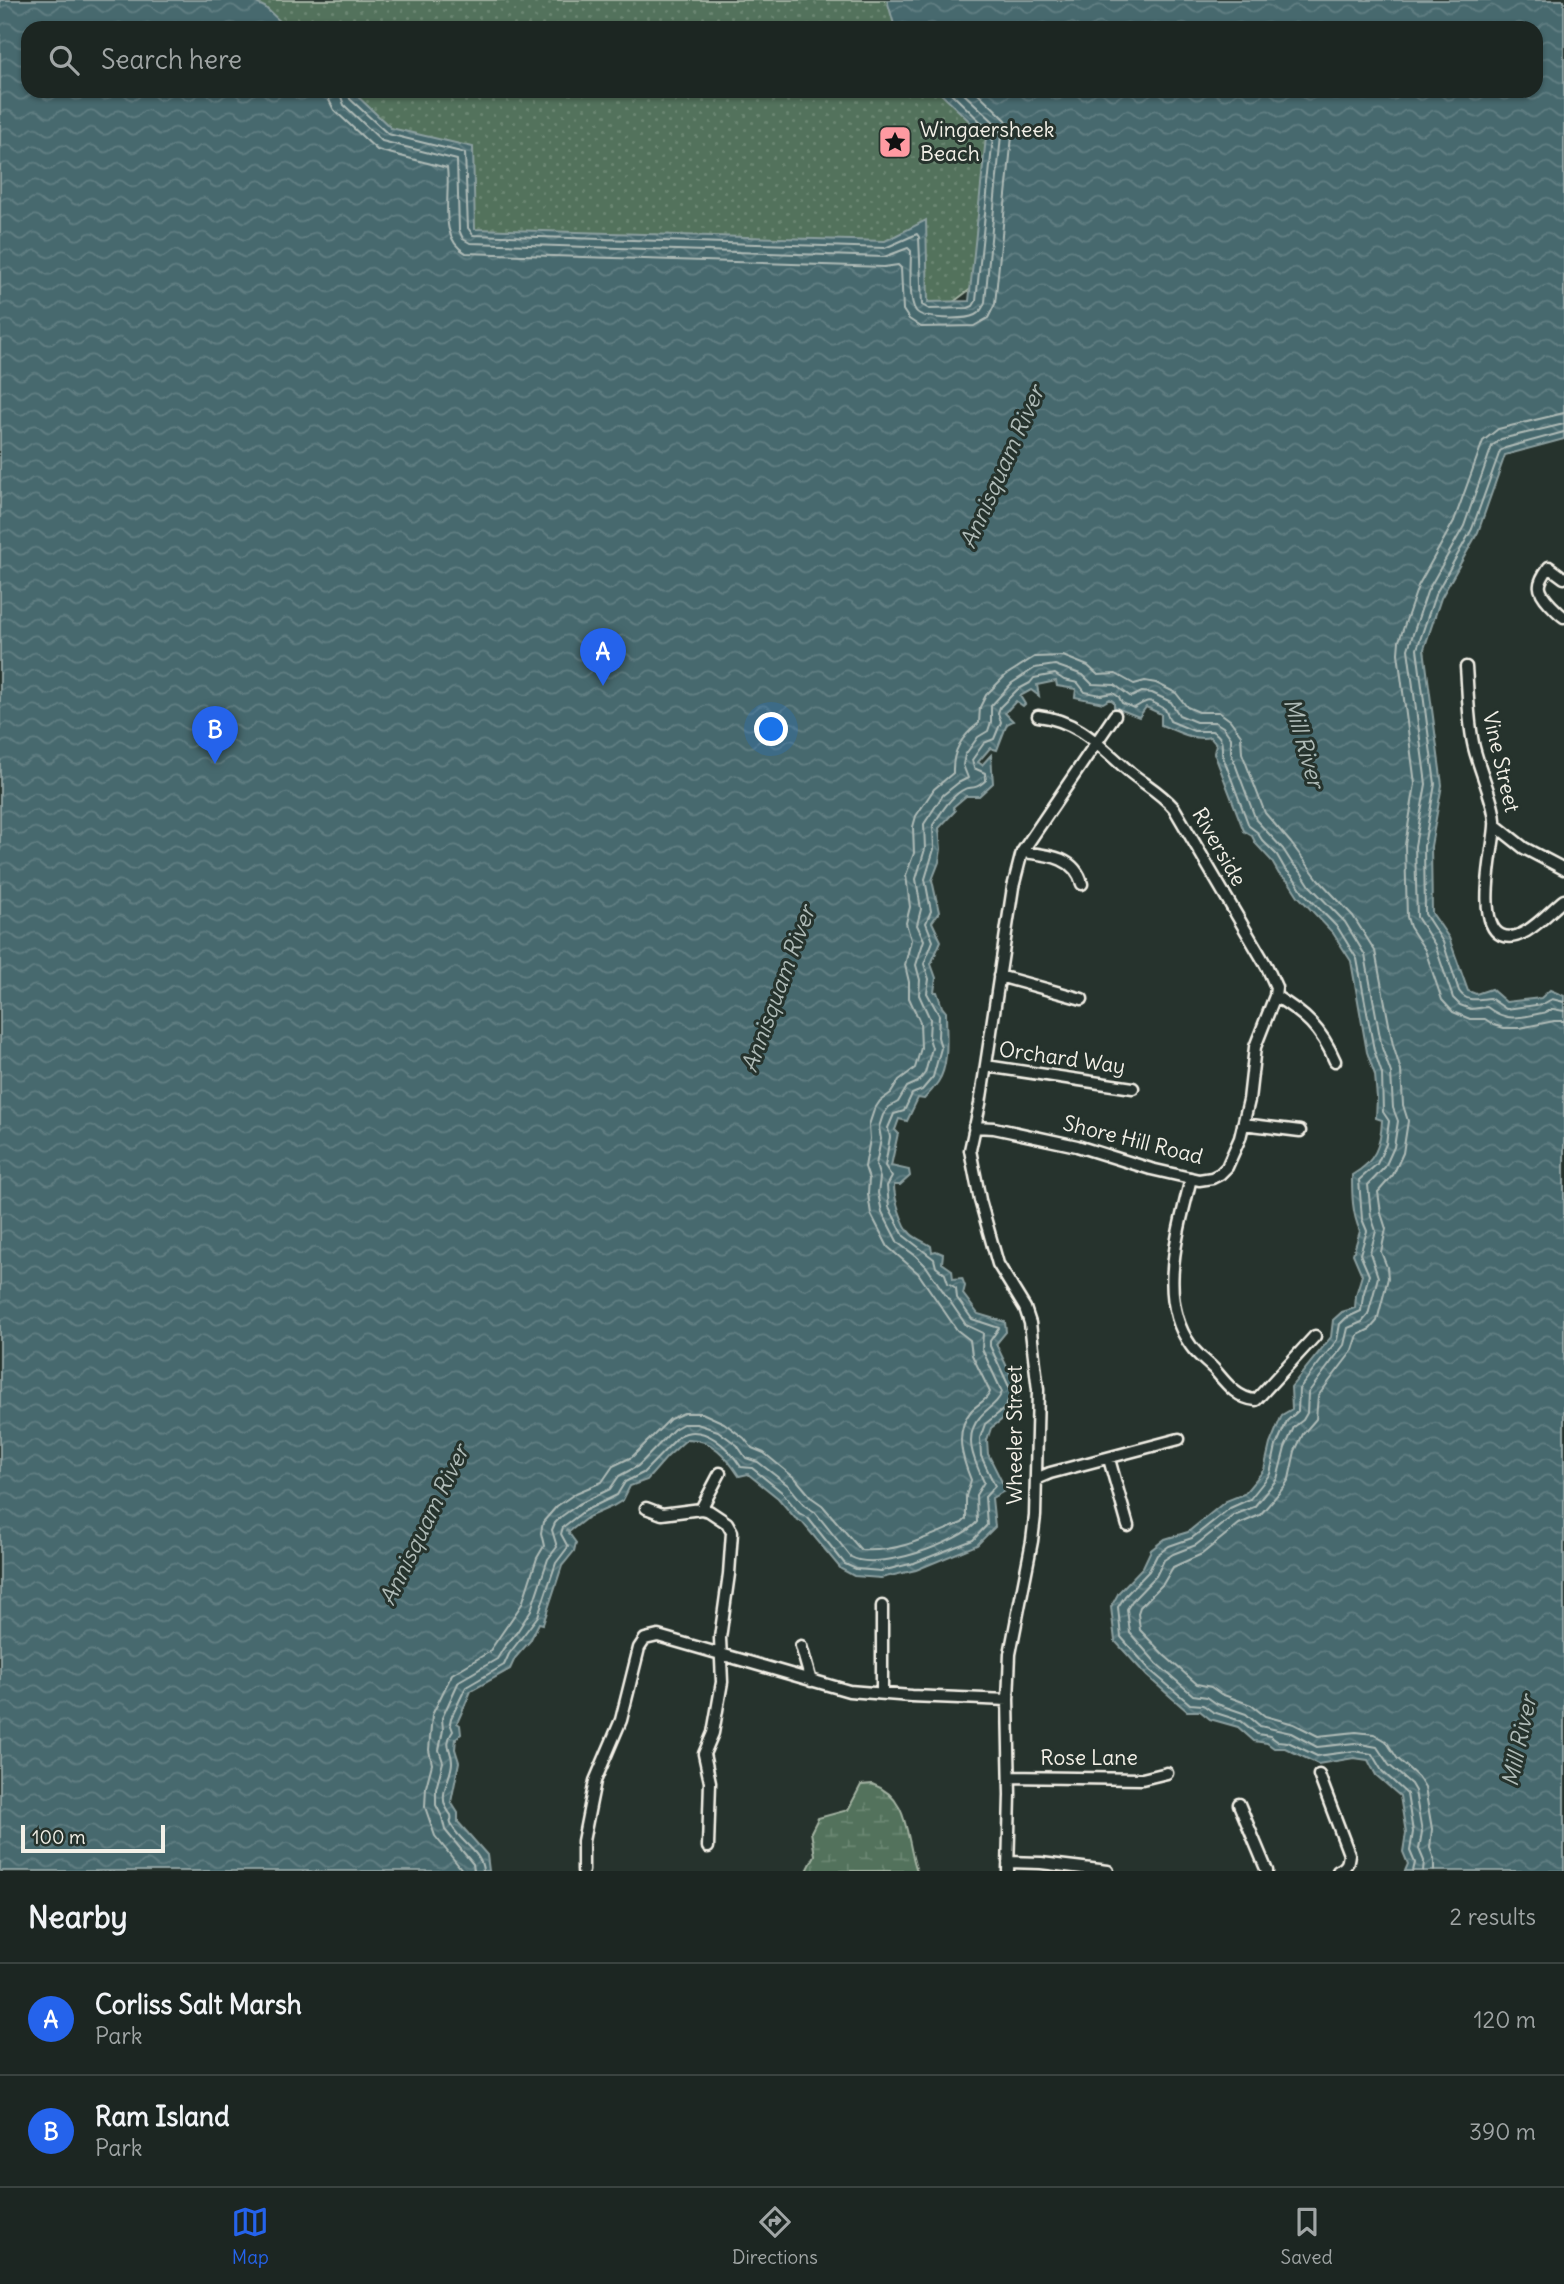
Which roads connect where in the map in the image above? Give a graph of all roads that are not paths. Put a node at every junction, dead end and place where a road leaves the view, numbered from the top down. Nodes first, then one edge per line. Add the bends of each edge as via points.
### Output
1 (1564, 578) edge
2 (1564, 617) edge
3 (1466, 667) dead end
4 (1115, 715) dead end
5 (1038, 716) dead end
6 (1096, 741) junction
7 (1495, 825) junction
8 (1022, 852) junction
9 (1564, 870) edge
10 (1082, 884) dead end
11 (1564, 900) edge
12 (999, 976) junction
13 (1275, 996) junction
14 (1082, 999) dead end
15 (1335, 1061) dead end
16 (986, 1066) junction
17 (1133, 1088) dead end
18 (1243, 1124) junction
19 (974, 1127) junction
20 (1300, 1131) dead end
21 (1191, 1178) junction
22 (1315, 1336) dead end
23 (1179, 1439) dead end
24 (1109, 1459) junction
25 (720, 1473) dead end
26 (1036, 1479) junction
27 (646, 1508) dead end
28 (701, 1509) junction
29 (1128, 1526) dead end
30 (882, 1606) dead end
31 (802, 1646) dead end
32 (722, 1656) junction
33 (811, 1681) junction
34 (882, 1693) junction
35 (1009, 1700) junction
36 (1167, 1773) dead end
37 (1319, 1775) dead end
38 (1010, 1777) junction
39 (1239, 1804) dead end
40 (708, 1847) dead end
41 (1008, 1866) edge
42 (583, 1871) edge
43 (1108, 1871) edge
44 (1266, 1871) edge
45 (1338, 1871) edge

1 - 2 street via 1549,568 1540,588
3 - 7 street, Vine Street via 1473,743
4 - 6 street, Wheeler Street
5 - 6 street via 1061,720
6 - 8 street, Wheeler Street
6 - 13 street, Riverside via 1174,808 1272,977
7 - 9 street, Vine Street
7 - 11 street via 1487,884 1496,932 1517,936
8 - 10 street via 1063,860 1074,867
8 - 12 street, Wheeler Street
12 - 14 street
12 - 16 street, Wheeler Street
13 - 15 street via 1308,1019
13 - 18 street, Shore Hill Road via 1255,1047
16 - 17 street, Orchard Way
16 - 19 street, Wheeler Street
18 - 20 street
18 - 21 street, Shore Hill Road via 1233,1156 1220,1174
19 - 21 street, Shore Hill Road via 1065,1143
19 - 26 street, Wheeler Street via 971,1160 989,1237 998,1264 1030,1322 1038,1390
21 - 22 street via 1173,1271 1176,1311 1190,1345 1233,1390 1256,1400
23 - 24 street
24 - 26 street
24 - 29 street
25 - 28 street
26 - 35 street, Wheeler Street via 1032,1541 1010,1654
27 - 28 street via 662,1514
28 - 32 street via 727,1523 732,1532
30 - 34 street
31 - 33 street
32 - 33 street
32 - 40 street via 718,1710 704,1754 710,1782
32 - 42 street via 658,1636 645,1639 639,1648 621,1720 595,1781 583,1841
33 - 34 street via 849,1691
34 - 35 street
35 - 38 street, Wheeler Street
36 - 38 street, Rose Lane via 1142,1779
37 - 45 street via 1349,1854 1348,1863
38 - 41 street, Wheeler Street
39 - 44 street
41 - 43 street via 1041,1863

